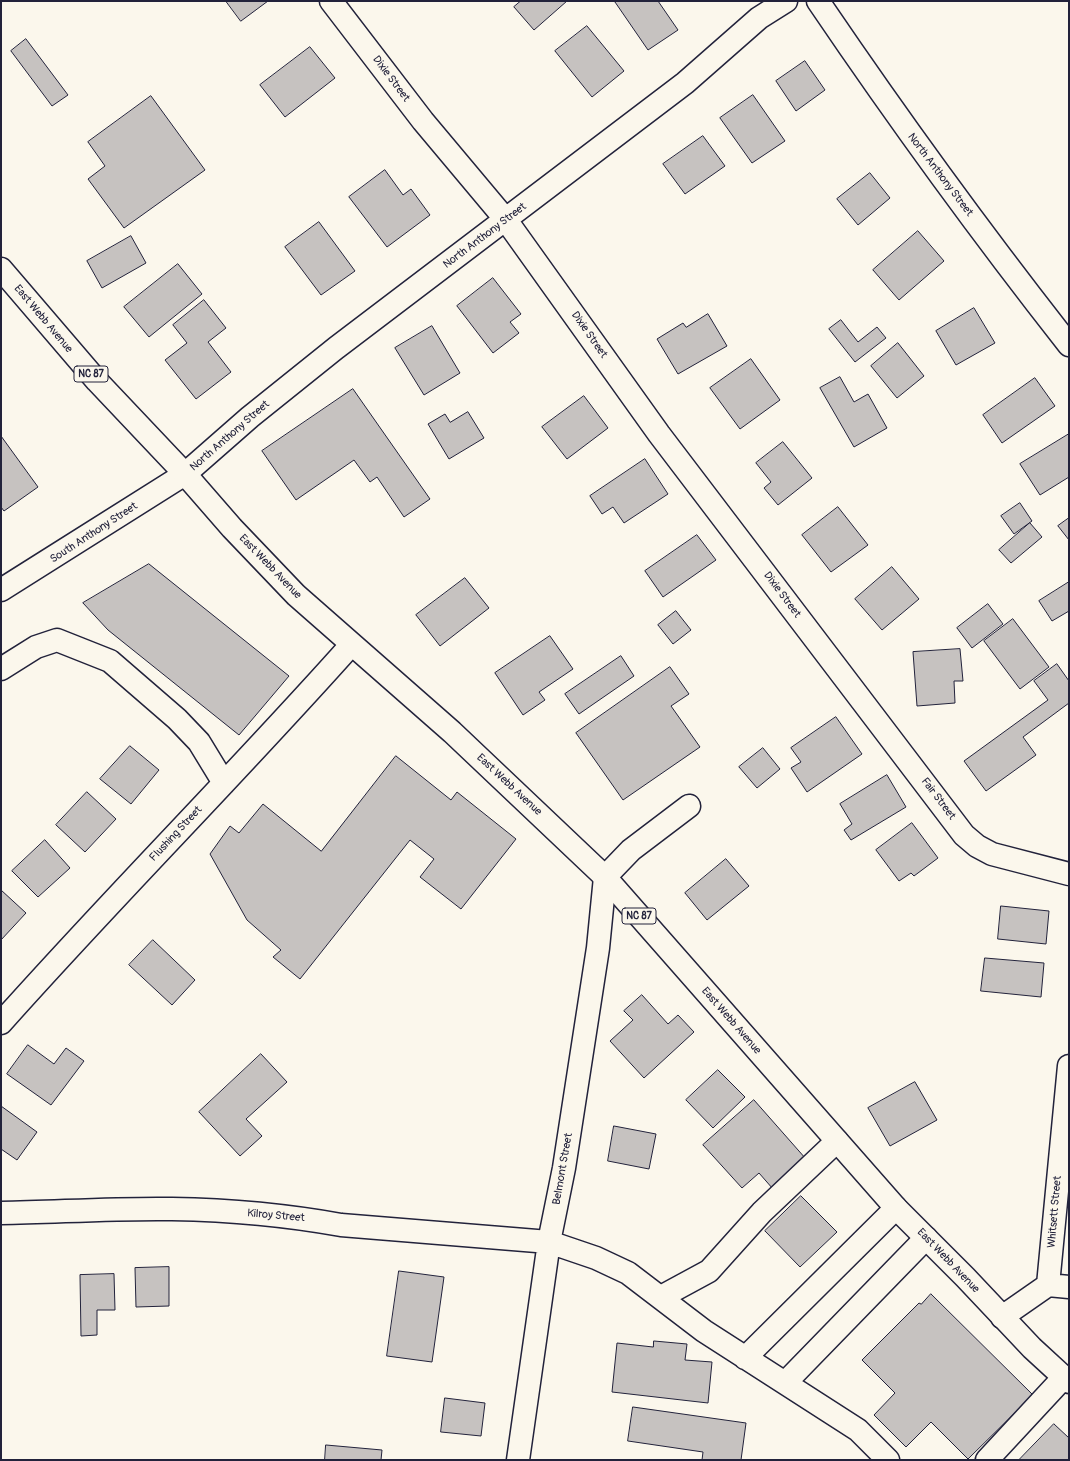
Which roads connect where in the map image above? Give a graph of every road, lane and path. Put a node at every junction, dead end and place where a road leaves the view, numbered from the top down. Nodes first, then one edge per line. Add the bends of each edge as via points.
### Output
1 (331, 1) edge
2 (786, 1) edge
3 (818, 1) edge
4 (506, 220) junction
5 (1, 269) edge
6 (1069, 345) edge
7 (186, 474) junction
8 (1, 590) edge
9 (351, 645) junction
10 (1, 669) edge
11 (842, 674) joint
12 (224, 783) junction
13 (689, 806) dead end
14 (1069, 874) edge
15 (605, 877) junction
16 (1, 1024) edge
17 (1069, 1066) edge
18 (837, 1142) junction
19 (896, 1208) junction
20 (1, 1213) edge
21 (926, 1238) junction
22 (549, 1242) junction
23 (1059, 1286) edge
24 (662, 1297) junction
25 (1002, 1317) junction
26 (745, 1358) junction
27 (1066, 1379) edge
28 (785, 1383) junction
29 (518, 1460) edge
30 (888, 1460) edge
31 (986, 1460) edge

1 - 4 main road, Dixie Street via 423,121
2 - 4 main road, North Anthony Street via 759,18 685,83
3 - 6 main road, North Anthony Street via 888,105
4 - 7 main road, North Anthony Street via 336,348 250,417
4 - 11 main road, Dixie Street via 659,434
5 - 7 main road, East Webb Avenue / NC 87 via 97,381
7 - 8 main road, South Anthony Street
7 - 9 main road, East Webb Avenue / NC 87 via 232,528 296,595
9 - 12 main road, Flushing Street
9 - 15 main road, East Webb Avenue / NC 87 via 452,732
10 - 12 main road via 36,647 57,640 110,661 199,742
11 - 14 main road, Fair Street via 964,835 992,854
12 - 16 main road, Flushing Street
13 - 15 main road via 631,850
15 - 18 main road, East Webb Avenue / NC 87
15 - 22 main road, Belmont Street via 598,948 564,1168
17 - 23 main road, Whitsett Street
18 - 19 main road, East Webb Avenue / NC 87
18 - 24 main road via 762,1212 709,1271
19 - 21 main road, East Webb Avenue / NC 87
19 - 26 main road
20 - 22 main road, Kilroy Street via 172,1209
21 - 25 main road, East Webb Avenue / NC 87
21 - 28 main road
22 - 24 main road, Kilroy Street via 596,1258 628,1274
22 - 29 main road, Belmont Street
23 - 25 main road
24 - 26 main road, Kilroy Street via 704,1331
25 - 27 main road, East Webb Avenue / NC 87
26 - 28 main road, Kilroy Street
27 - 31 main road
28 - 30 main road, Kilroy Street via 858,1430

